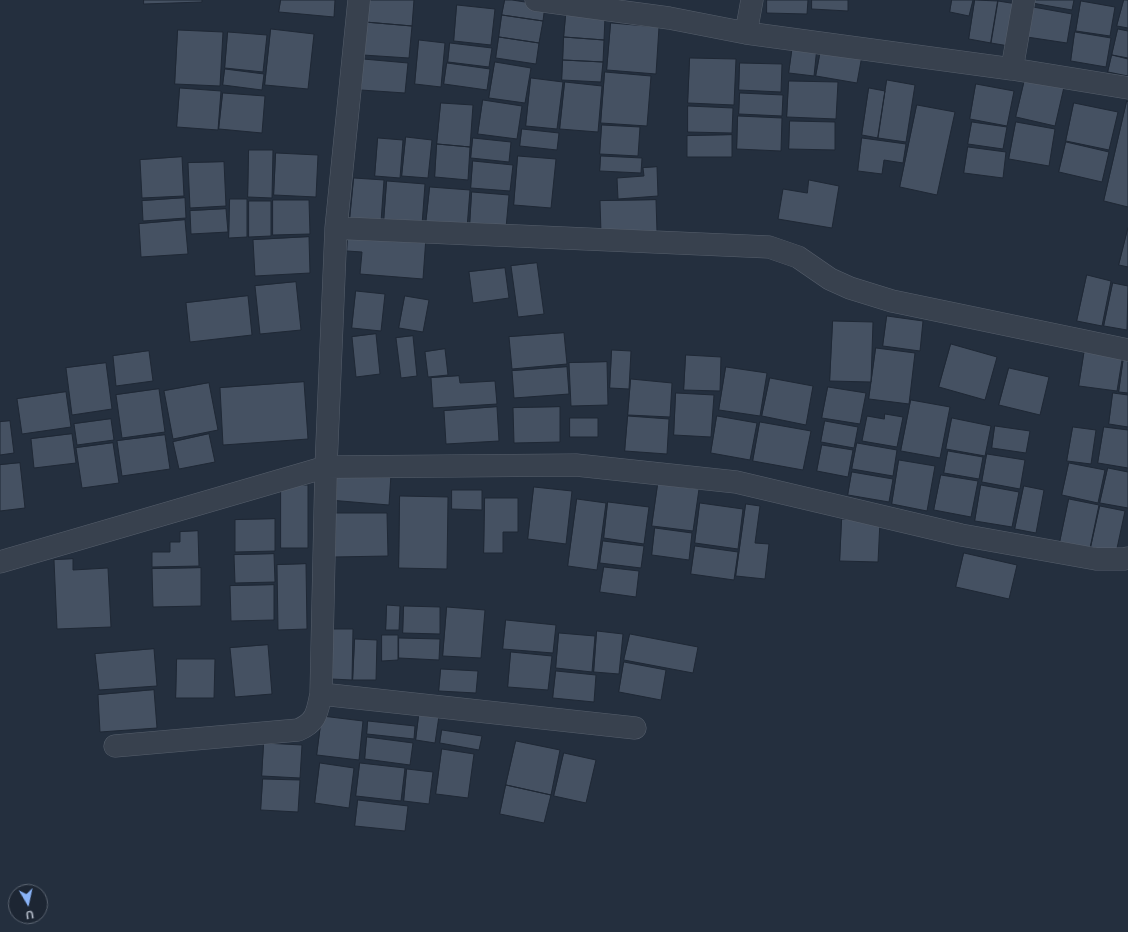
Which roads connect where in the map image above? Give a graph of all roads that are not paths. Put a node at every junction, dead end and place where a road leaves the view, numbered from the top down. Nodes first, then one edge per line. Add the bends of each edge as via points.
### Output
1 (359, 0) edge
2 (536, 0) edge
3 (752, 0) edge
4 (1024, 0) edge
5 (746, 33) junction
6 (1012, 69) junction
7 (1128, 88) edge
8 (336, 228) junction
9 (1128, 350) edge
10 (326, 467) junction
11 (1128, 558) edge
12 (0, 562) edge
13 (321, 694) junction
14 (635, 728) dead end
15 (115, 746) dead end

1 - 8 street
2 - 5 street via 668,18
3 - 5 street
4 - 6 street
5 - 6 street
6 - 7 street
8 - 9 street via 769,247 798,257 830,279 850,288 892,301
8 - 10 street
10 - 11 street via 576,465 736,482 961,535 1096,559
10 - 12 street
10 - 13 street
13 - 14 street
13 - 15 street via 317,715 306,727 298,730

